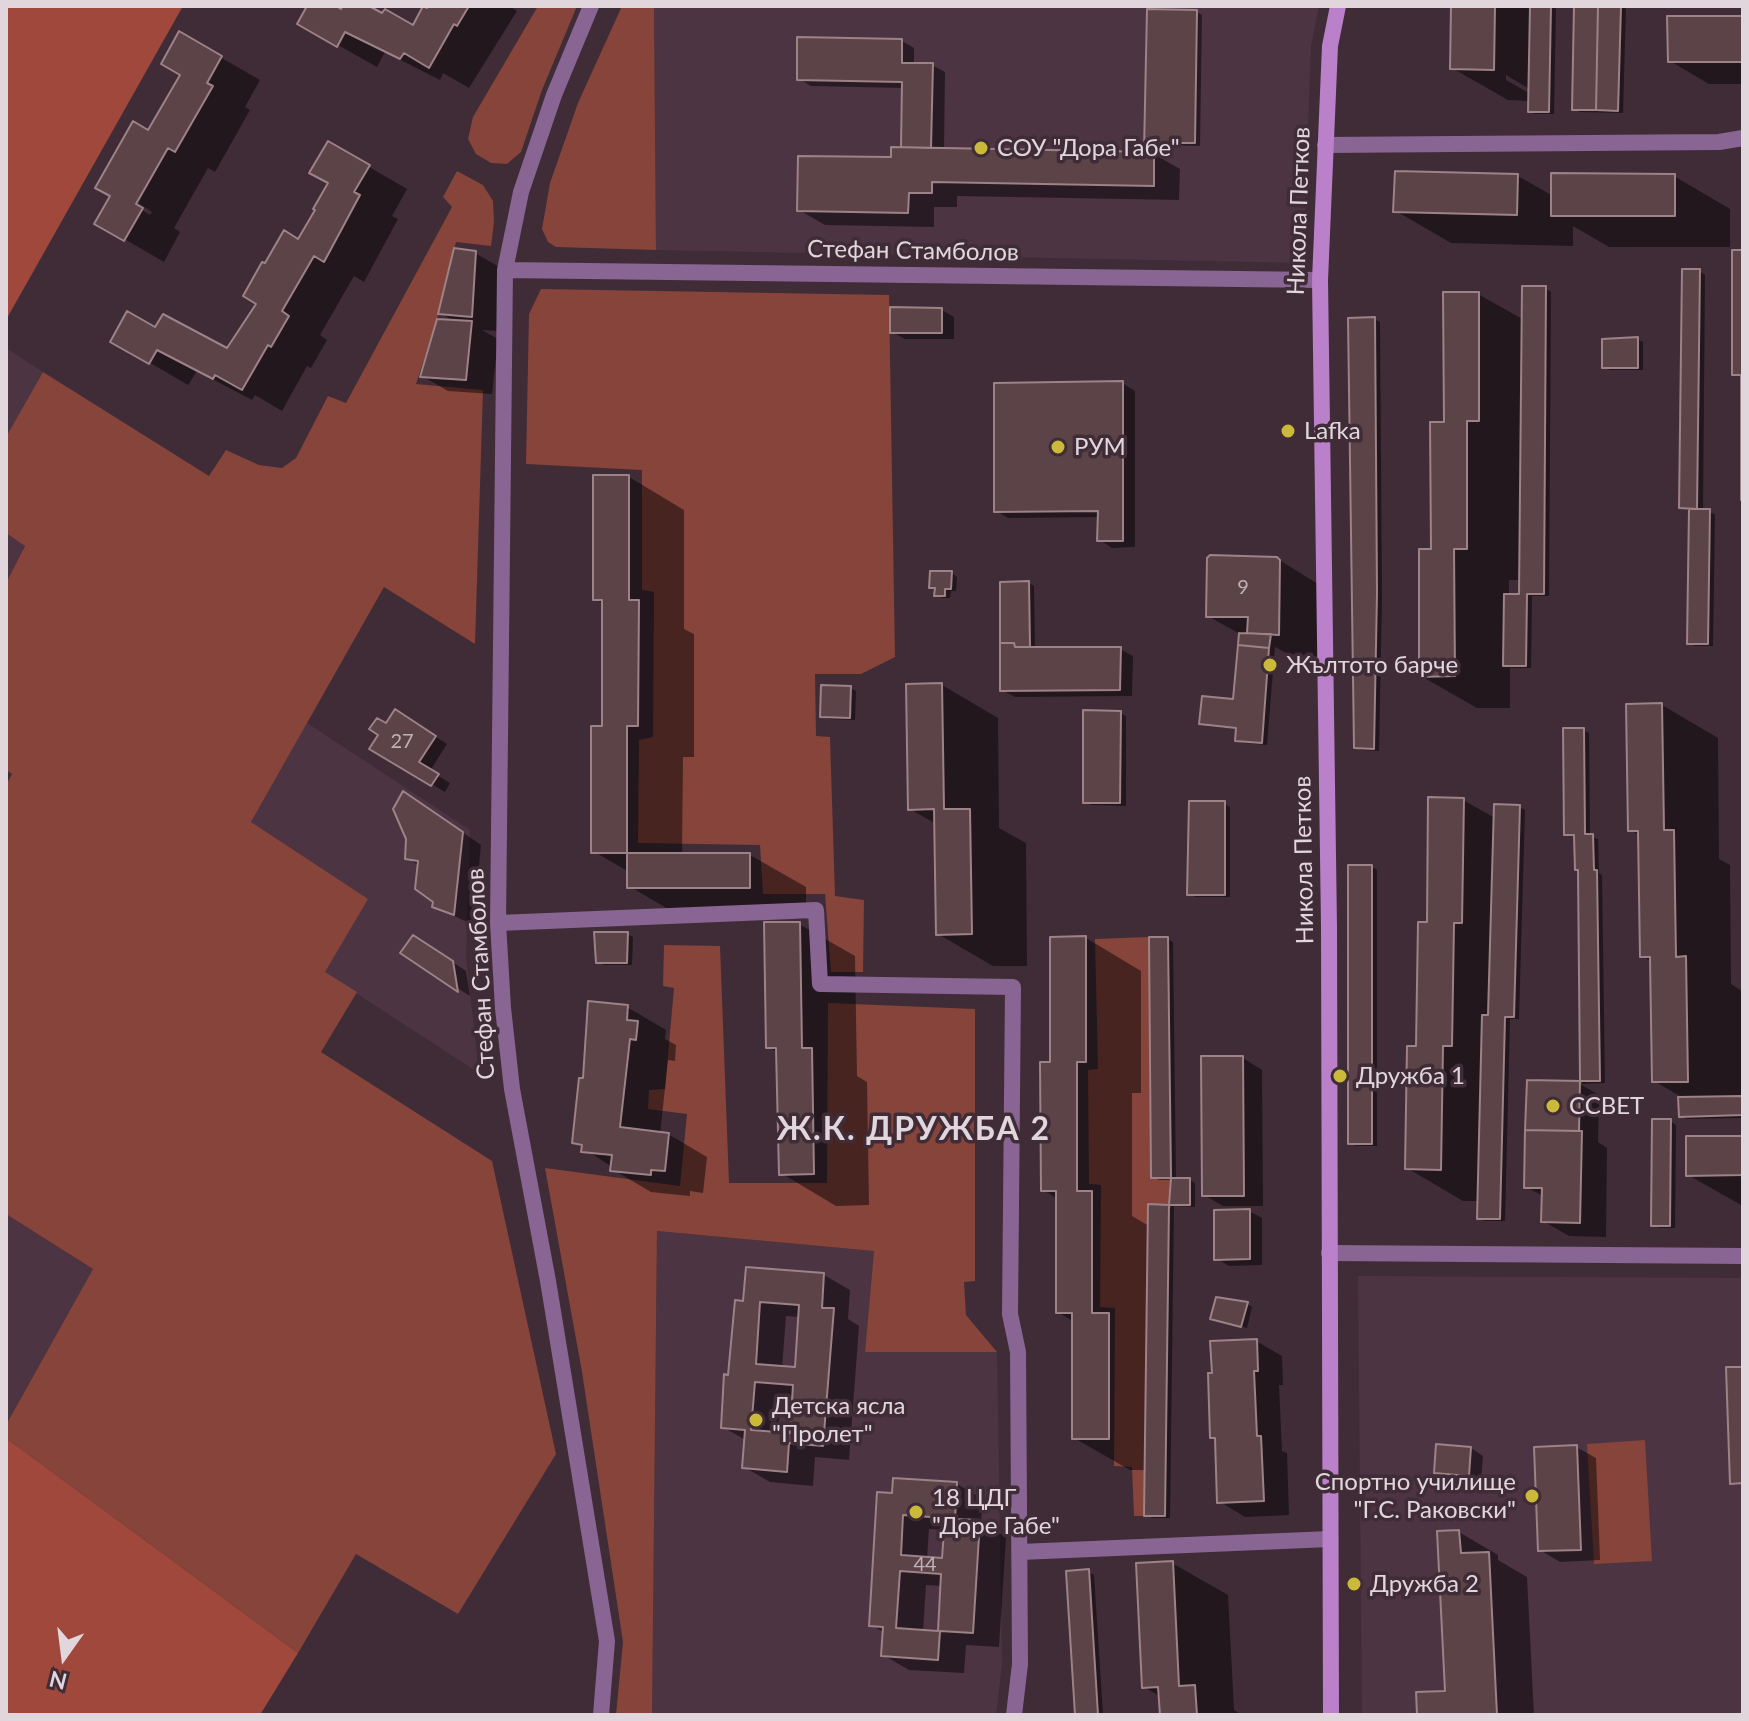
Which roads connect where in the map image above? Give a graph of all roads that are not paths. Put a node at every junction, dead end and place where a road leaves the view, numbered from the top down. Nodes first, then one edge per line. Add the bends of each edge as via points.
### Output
1 (591, 6) edge
2 (1338, 6) edge
3 (1743, 138) edge
4 (1325, 145) junction
5 (505, 270) junction
6 (1320, 280) junction
7 (498, 923) junction
8 (1329, 1253) junction
9 (1743, 1256) edge
10 (1330, 1539) junction
11 (1020, 1552) junction
12 (601, 1715) edge
13 (1014, 1715) edge
14 (1331, 1715) edge

1 - 5 street, Стефан Стамболов via 521,192
2 - 4 street, Никола Петков via 1330,46
3 - 4 street
4 - 6 street, Никола Петков
5 - 6 street, Стефан Стамболов
5 - 7 street, Стефан Стамболов
6 - 8 street, Никола Петков
7 - 11 street via 816,910 820,984 1013,987 1010,1314 1018,1352
7 - 12 street, Стефан Стамболов via 512,1089 607,1641
8 - 9 street
8 - 10 street, Никола Петков
10 - 11 street
10 - 14 street, Никола Петков
11 - 13 street via 1020,1664

